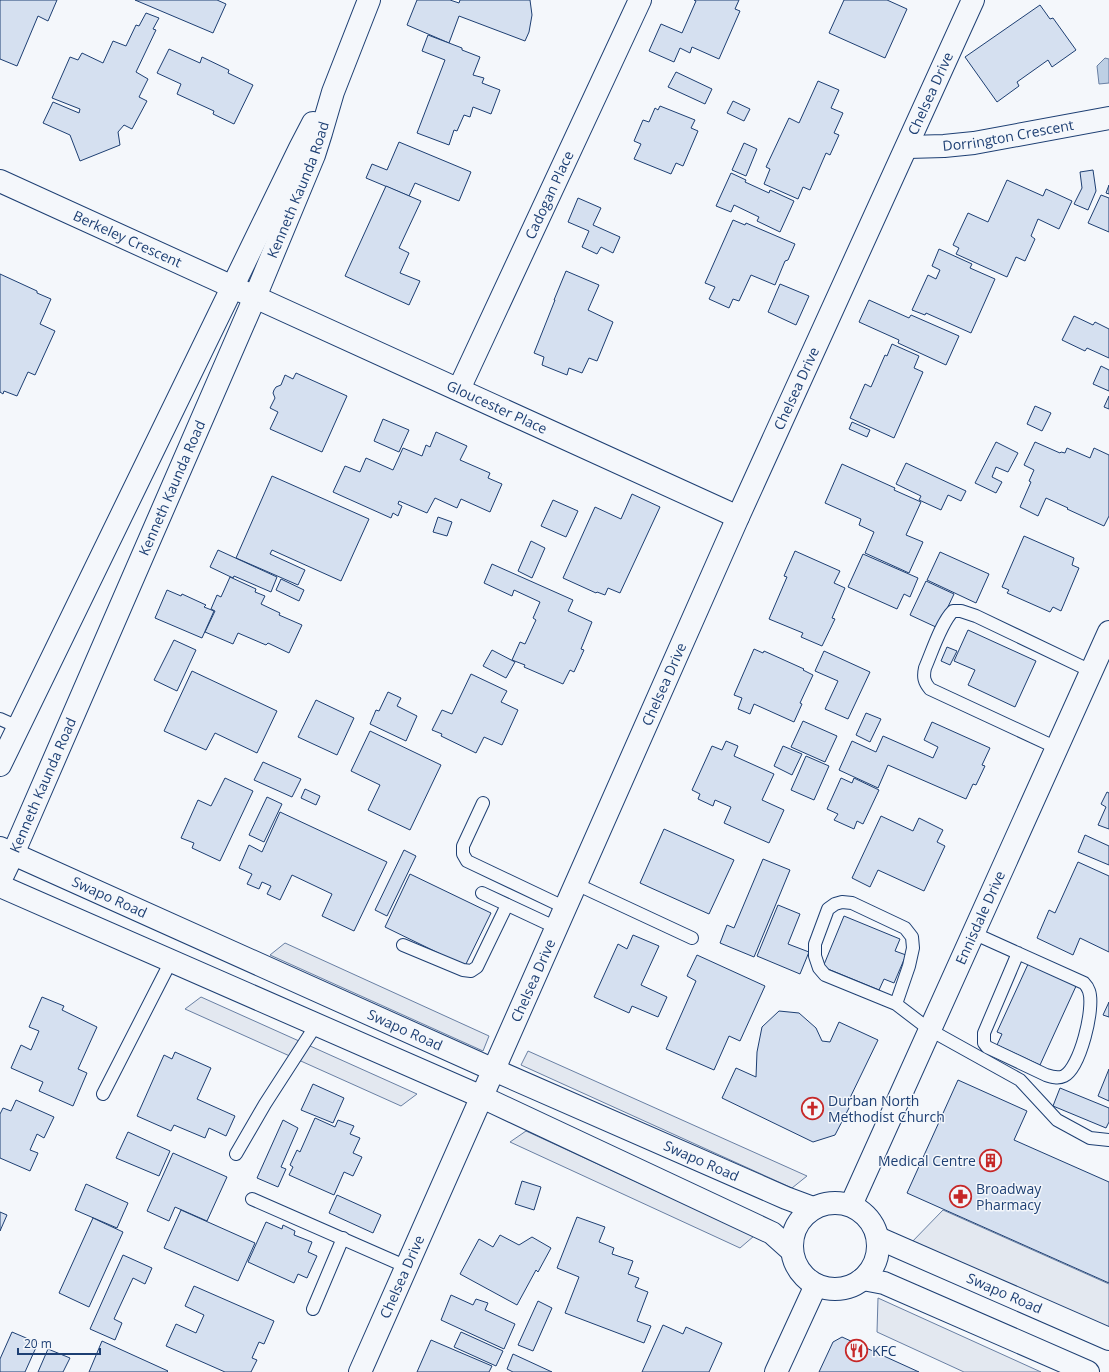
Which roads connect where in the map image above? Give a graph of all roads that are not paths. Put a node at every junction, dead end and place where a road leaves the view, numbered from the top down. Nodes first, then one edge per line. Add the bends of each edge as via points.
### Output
1 (369, 0) edge
2 (640, 0) edge
3 (973, 0) edge
4 (333, 92) junction
5 (1109, 118) edge
6 (908, 147) junction
7 (0, 181) edge
8 (233, 287) junction
9 (255, 297) junction
10 (459, 389) junction
11 (738, 517) junction
12 (1109, 632) edge
13 (1091, 671) junction
14 (9, 723) edge
15 (1056, 748) junction
16 (0, 765) edge
17 (483, 803) dead end
18 (6, 851) edge
19 (0, 881) edge
20 (576, 884) junction
21 (0, 886) edge
22 (482, 893) dead end
23 (507, 905) junction
24 (566, 908) junction
25 (557, 928) junction
26 (973, 933) junction
27 (692, 938) dead end
28 (404, 945) dead end
29 (1018, 953) junction
30 (171, 961) junction
31 (896, 1004) junction
32 (316, 1025) junction
33 (930, 1030) junction
34 (494, 1070) junction
35 (103, 1094) dead end
36 (482, 1097) junction
37 (1109, 1140) edge
38 (236, 1154) dead end
39 (252, 1199) dead end
40 (851, 1205) junction
41 (813, 1208) junction
42 (343, 1238) junction
43 (878, 1238) junction
44 (792, 1250) junction
45 (407, 1266) junction
46 (863, 1280) junction
47 (816, 1285) junction
48 (313, 1309) dead end
49 (1109, 1339) edge
50 (360, 1372) edge
51 (776, 1372) edge
52 (1088, 1372) edge

1 - 4 street, Kenneth Kaunda Road
2 - 10 street, Cadogan Place
3 - 6 street, Chelsea Drive
4 - 8 street, Kenneth Kaunda Road via 300,148
4 - 9 street, Kenneth Kaunda Road via 314,155
5 - 6 street, Dorrington Crescent via 974,144
6 - 11 street, Chelsea Drive
7 - 8 street, Berkeley Crescent
8 - 9 street, Berkeley Crescent
8 - 14 street, Kenneth Kaunda Road
9 - 10 street, Gloucester Place
9 - 18 street, Kenneth Kaunda Road
10 - 11 street, Gloucester Place
11 - 20 street, Chelsea Drive
12 - 13 street, Ennisdale Drive
13 - 15 street, Ennisdale Drive
13 - 15 lane via 961,611 953,611 944,624 925,668 925,683 930,688
14 - 16 street, Kenneth Kaunda Road
15 - 26 street, Ennisdale Drive
17 - 24 lane via 463,846 467,862
18 - 19 street, Kenneth Kaunda Road
18 - 34 street, Swapo Road
20 - 24 street, Chelsea Drive
20 - 27 lane
21 - 30 street
22 - 23 lane
23 - 25 lane
23 - 28 lane via 477,967 471,971
24 - 25 street, Chelsea Drive
25 - 34 street, Chelsea Drive
26 - 29 lane
26 - 33 street, Ennisdale Drive
29 - 29 lane via 1084,983 1089,991 1086,1031 1077,1058 1070,1072 1063,1077 1046,1075 987,1047 984,1043 984,1033
30 - 32 street
30 - 35 lane
31 - 31 lane via 826,974 819,968 815,944 828,909 835,904 852,903 905,928 912,937 913,948 909,966
31 - 33 lane
32 - 36 street
32 - 38 lane
33 - 37 lane via 1020,1080 1057,1120 1090,1138
33 - 40 street, Ennisdale Drive
34 - 36 street, Chelsea Drive
34 - 41 street, Swapo Road
36 - 44 street via 772,1233
36 - 45 street, Chelsea Drive
39 - 42 lane
40 - 41 street via 825,1203
40 - 43 street via 869,1218
41 - 44 street via 800,1219 793,1234
42 - 45 lane
42 - 48 lane
43 - 46 street via 877,1260
43 - 49 street, Swapo Road
44 - 47 street via 796,1264 804,1276
45 - 50 street, Chelsea Drive
46 - 47 street via 849,1287 832,1289
46 - 52 street via 884,1283
47 - 51 street

